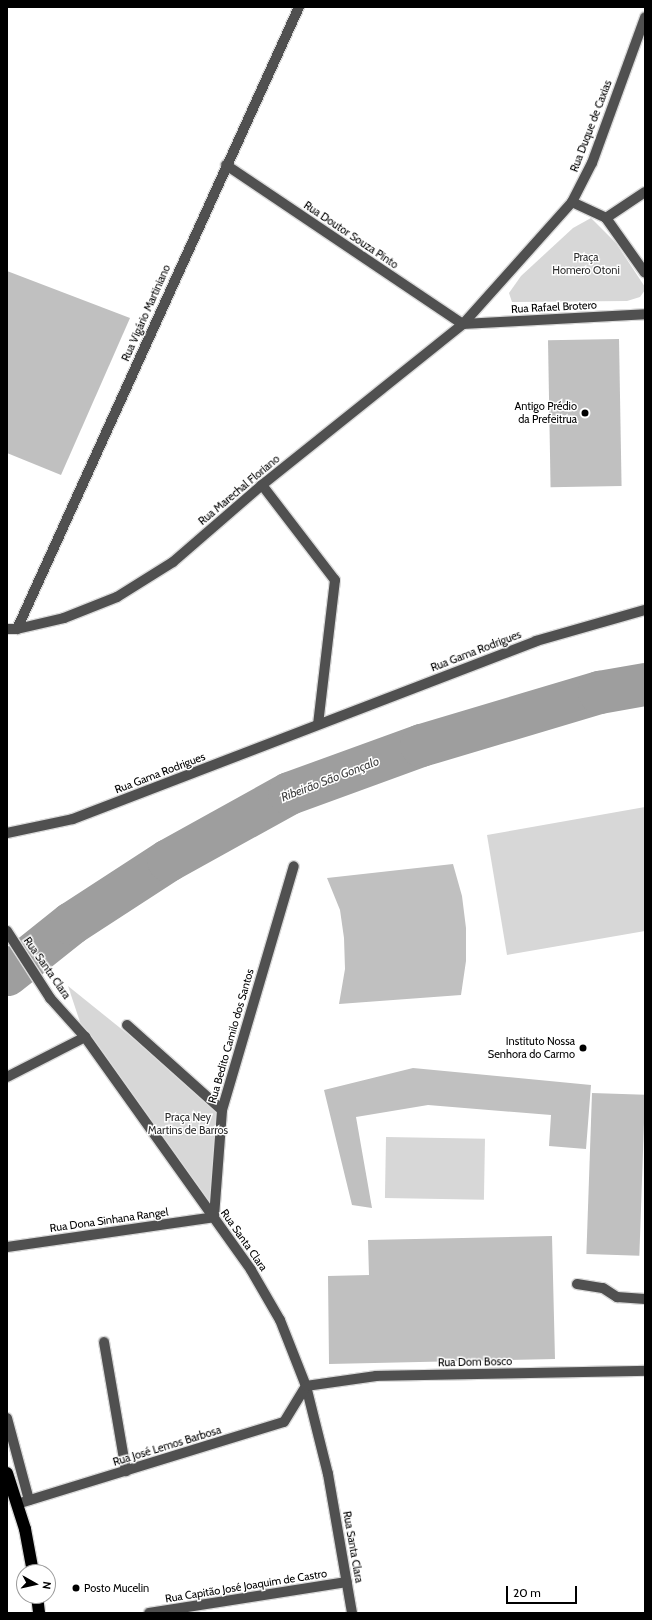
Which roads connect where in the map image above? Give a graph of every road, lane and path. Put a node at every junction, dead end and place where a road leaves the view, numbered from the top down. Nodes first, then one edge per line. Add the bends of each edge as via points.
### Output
1 (299, 7) edge
2 (645, 17) edge
3 (226, 165) junction
4 (645, 192) edge
5 (572, 202) junction
6 (606, 218) junction
7 (645, 273) edge
8 (645, 314) edge
9 (464, 324) junction
10 (262, 485) junction
11 (645, 610) edge
12 (12, 629) edge
13 (318, 724) junction
14 (7, 833) edge
15 (294, 866) dead end
16 (7, 931) edge
17 (127, 1025) dead end
18 (85, 1037) junction
19 (7, 1077) edge
20 (222, 1110) junction
21 (214, 1217) junction
22 (7, 1247) edge
23 (577, 1284) dead end
24 (645, 1299) edge
25 (104, 1342) dead end
26 (645, 1370) edge
27 (306, 1386) junction
28 (7, 1418) edge
29 (126, 1471) junction
30 (7, 1473) edge
31 (29, 1500) junction
32 (17, 1504) junction
33 (32, 1564) edge
34 (347, 1582) junction
35 (149, 1613) edge
36 (352, 1613) edge

1 - 3 street, Rua Vigário Martiniano
2 - 5 street, Rua Duque de Caxias via 592,163
3 - 9 street, Rua Doutor Souza Pinto
3 - 12 street, Rua Vigário Martiniano
4 - 6 street
5 - 6 street
5 - 9 street, Rua Duque de Caxias
6 - 7 street
8 - 9 street, Rua Rafael Brotero
9 - 10 street, Rua Marechal Floriano
10 - 12 street, Rua Marechal Floriano via 173,562 117,596 64,618
10 - 13 street via 335,580
11 - 13 street, Rua Gama Rodrigues via 536,641
13 - 14 street, Rua Gama Rodrigues via 73,819
15 - 20 street, Rua Bedito Camilo dos Santos
16 - 18 street, Rua Santa Clara via 50,998
17 - 20 street
18 - 19 street
18 - 21 street, Rua Santa Clara
20 - 21 street, Rua Bedito Camilo dos Santos
21 - 22 street, Rua Dona Sinhana Rangel
21 - 27 street, Rua Santa Clara via 251,1270 280,1320
23 - 24 street via 603,1288 616,1297
25 - 29 street
26 - 27 street, Rua Dom Bosco via 376,1376
27 - 29 street, Rua José Lemos Barbosa via 284,1422
27 - 34 street, Rua Santa Clara via 328,1474
28 - 31 street
29 - 31 street, Rua José Lemos Barbosa
30 - 32 highway
31 - 32 street, Rua José Lemos Barbosa
32 - 33 highway via 26,1530
34 - 35 street, Rua Capitão José Joaquim de Castro
34 - 36 street, Rua Santa Clara

